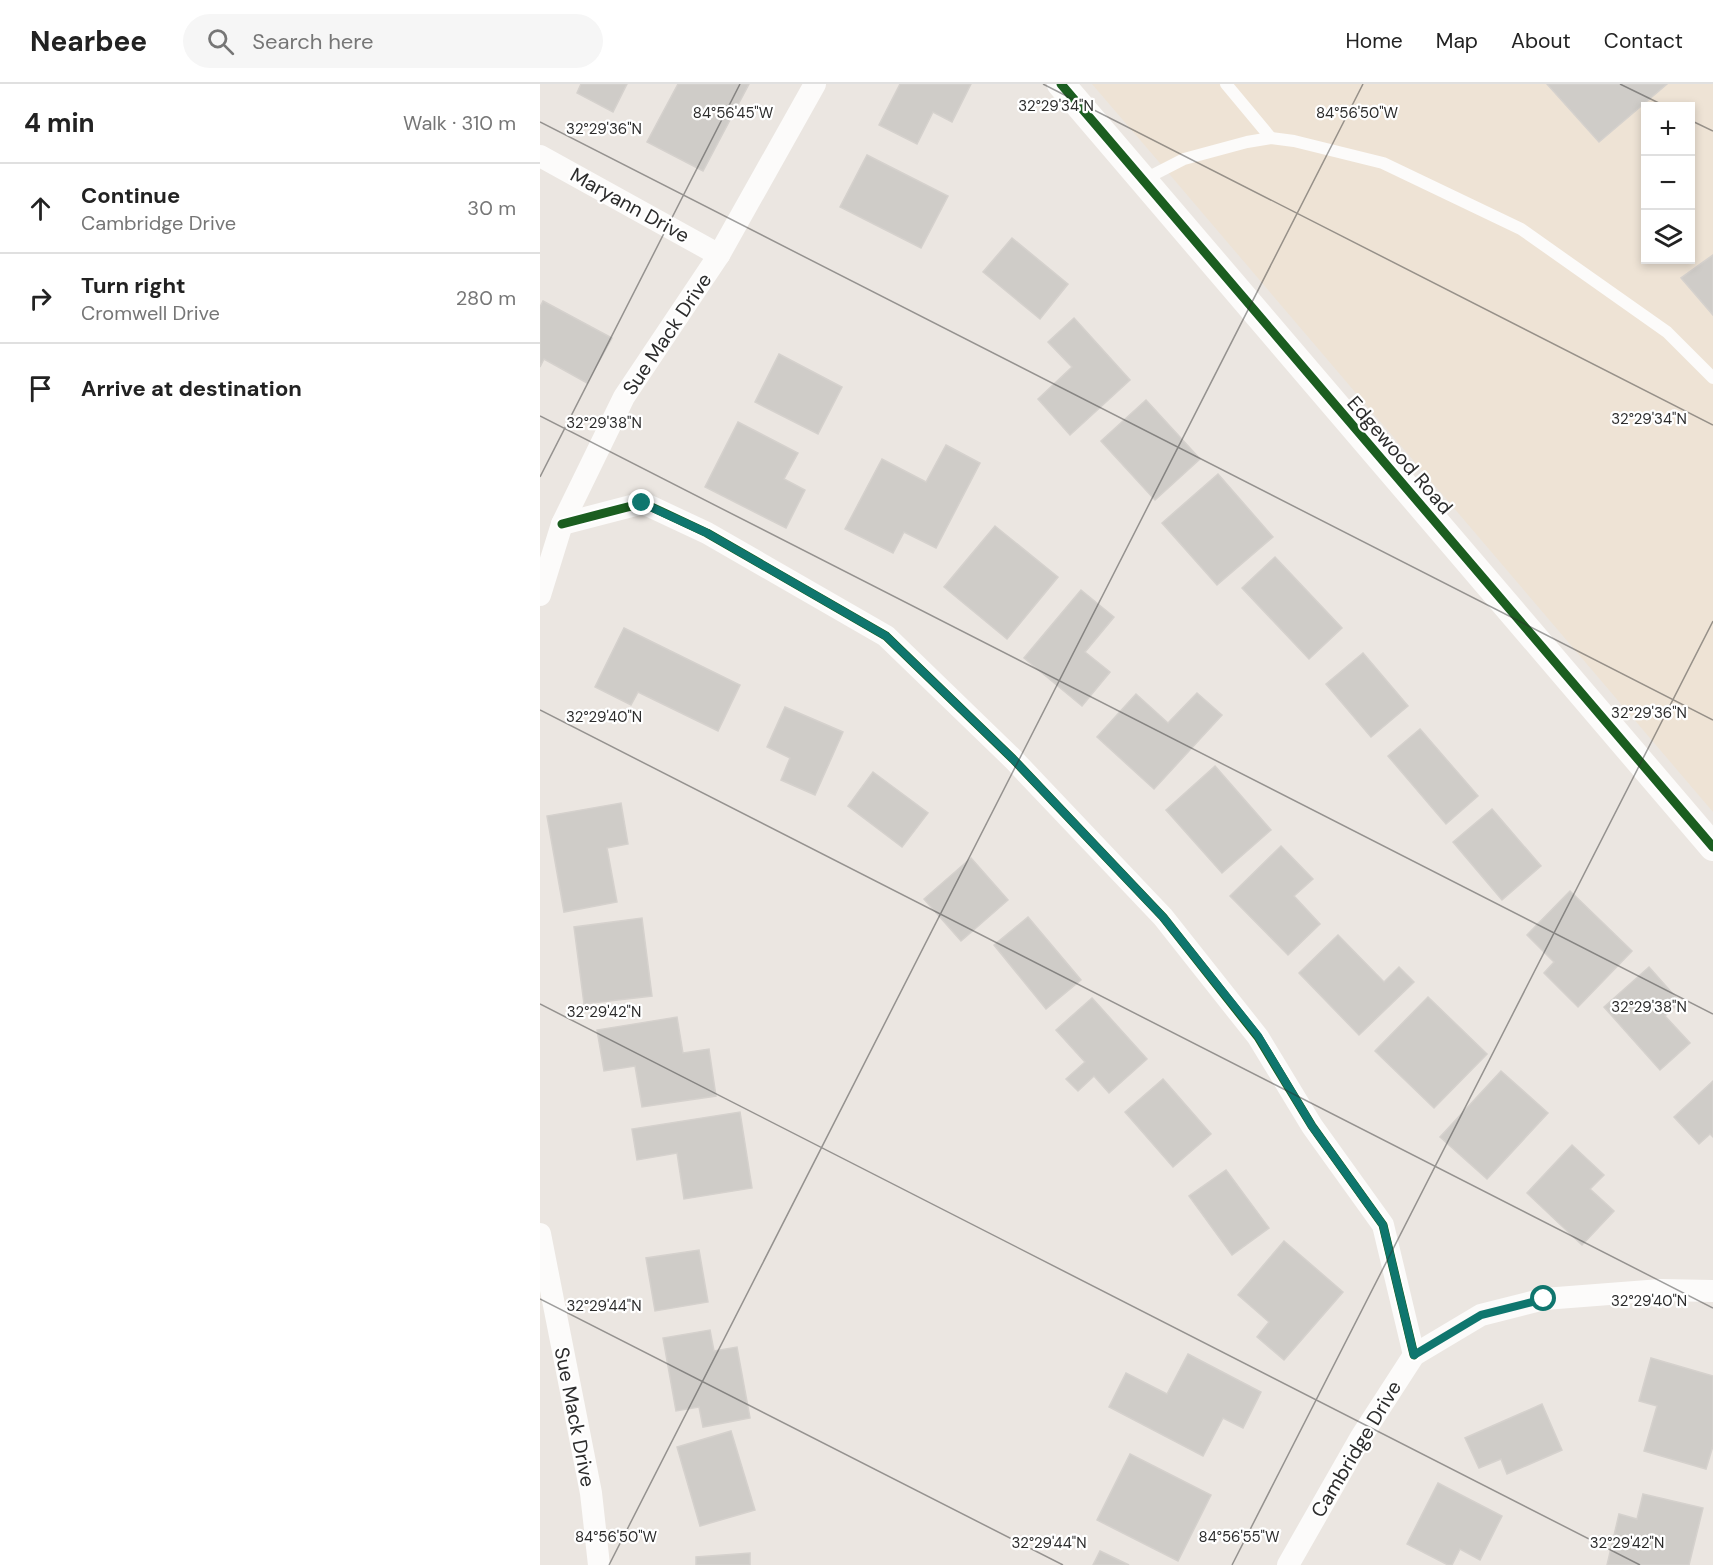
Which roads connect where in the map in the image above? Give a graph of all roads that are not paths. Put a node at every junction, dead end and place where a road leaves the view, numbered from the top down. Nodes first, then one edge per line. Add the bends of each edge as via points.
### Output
1 (815, 84) edge
2 (1061, 84) edge
3 (1226, 84) edge
4 (1271, 138) junction
5 (540, 156) edge
6 (1142, 180) junction
7 (719, 255) junction
8 (1713, 378) edge
9 (562, 524) junction
10 (540, 595) edge
11 (1713, 847) edge
12 (540, 1234) edge
13 (1713, 1291) edge
14 (1414, 1355) junction
15 (599, 1565) edge
16 (1288, 1565) edge

1 - 7 street, Sue Mack Drive
2 - 6 street, Edgewood Road
3 - 4 lane
4 - 6 lane via 1184,159
4 - 8 lane via 1383,163 1521,229 1666,332
5 - 7 street, Maryann Drive
6 - 11 street, Edgewood Road
7 - 9 street, Sue Mack Drive via 624,397
9 - 10 street, Sue Mack Drive
9 - 14 street via 642,503 707,533 886,636 1013,759 1163,917 1258,1036 1312,1126 1383,1225
12 - 15 street, Sue Mack Drive via 591,1493
13 - 14 street, Cambridge Drive via 1661,1290 1544,1299 1481,1315
14 - 16 street, Cambridge Drive via 1361,1437

